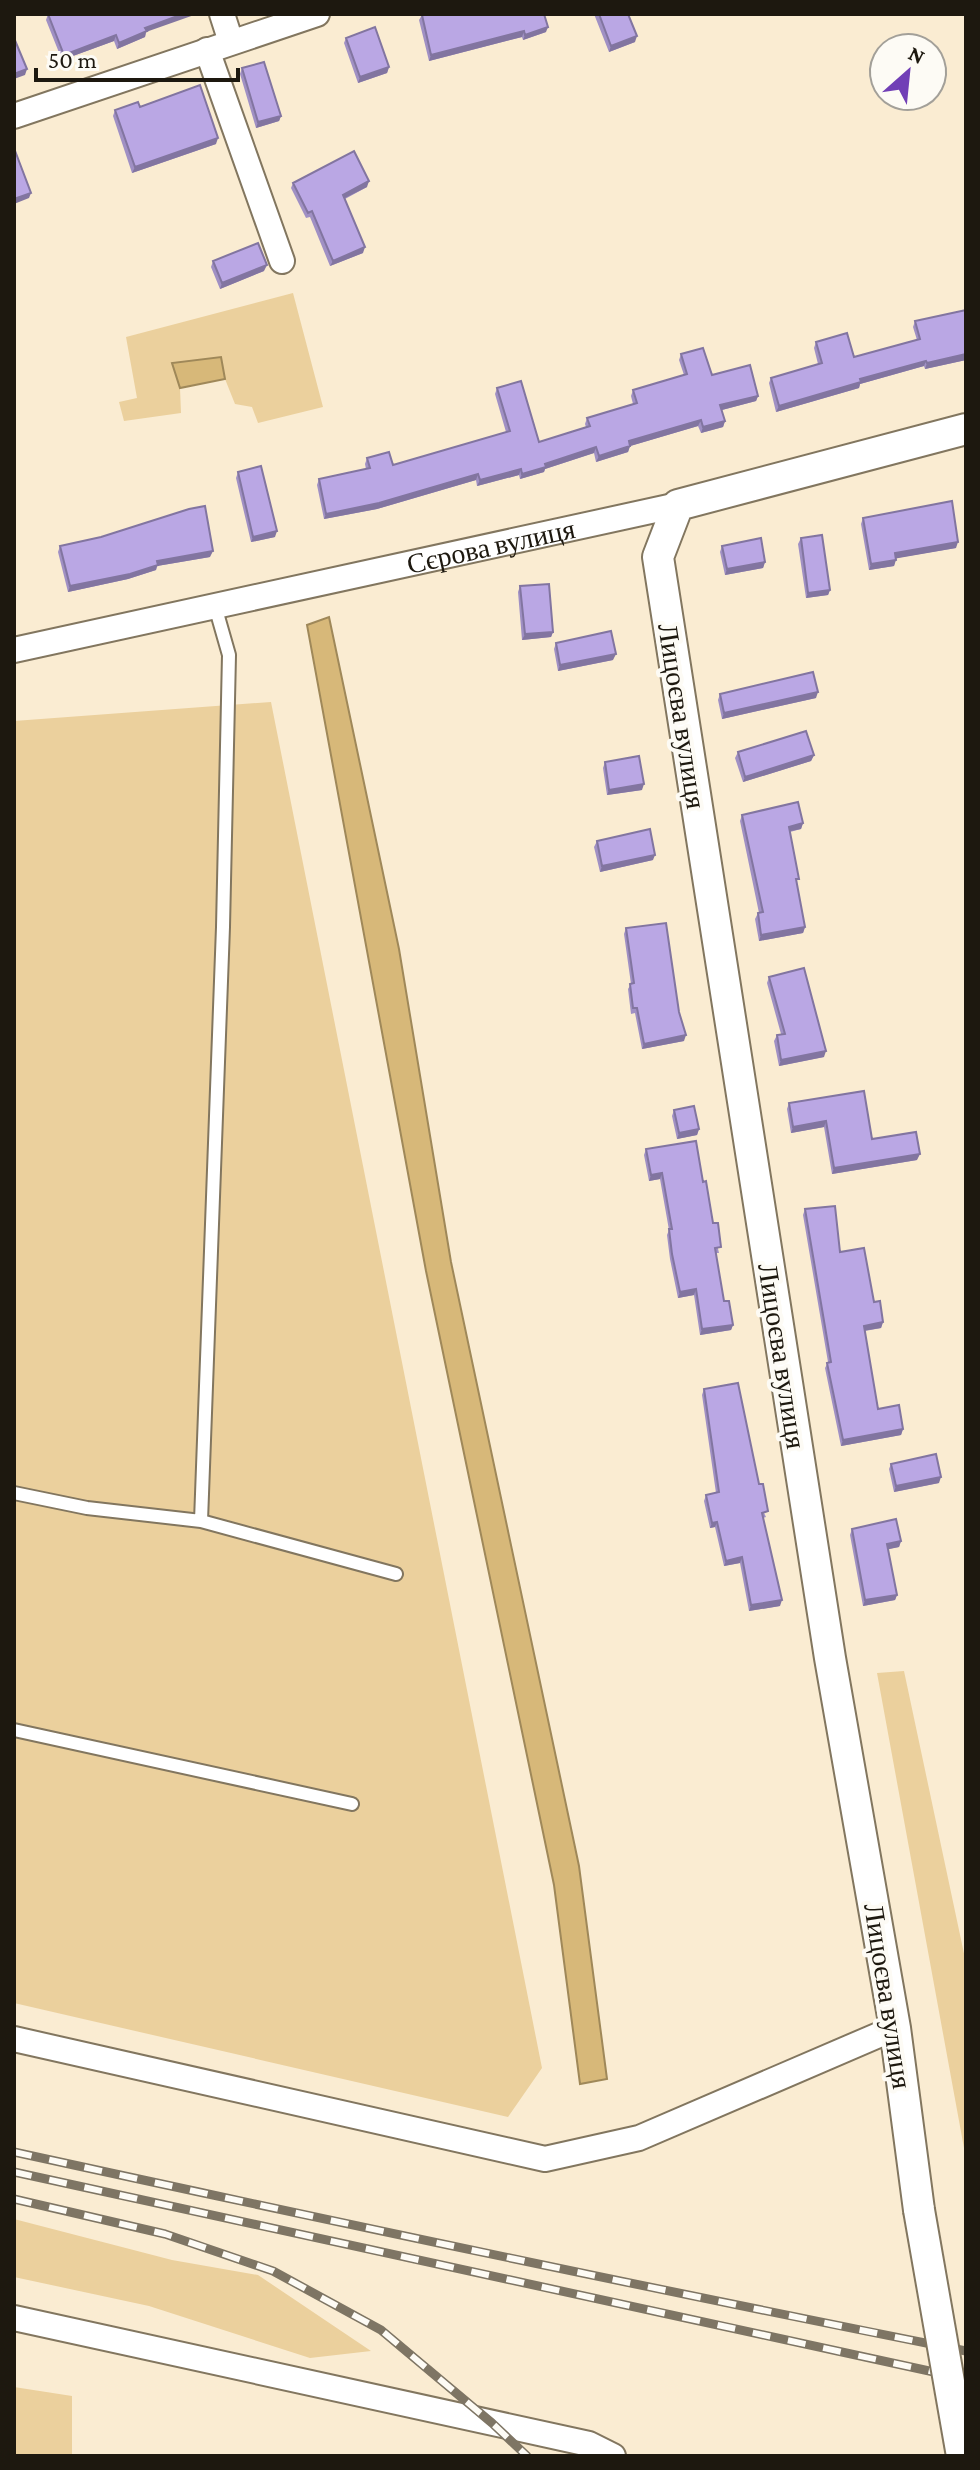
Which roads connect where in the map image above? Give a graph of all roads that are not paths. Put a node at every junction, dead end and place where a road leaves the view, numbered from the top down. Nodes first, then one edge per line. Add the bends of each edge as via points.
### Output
1 (222, 14) edge
2 (317, 14) edge
3 (219, 46) junction
4 (14, 116) edge
5 (282, 261) dead end
6 (966, 429) edge
7 (678, 505) junction
8 (215, 606) junction
9 (14, 650) edge
10 (14, 1493) edge
11 (201, 1521) junction
12 (396, 1574) dead end
13 (14, 1730) edge
14 (352, 1804) dead end
15 (895, 2028) junction
16 (14, 2039) edge
17 (14, 2318) edge
18 (613, 2456) edge
19 (962, 2456) edge

1 - 3 street
2 - 3 street
3 - 4 street
3 - 5 street
6 - 7 street, Сєрова вулиця
7 - 8 street, Сєрова вулиця
7 - 15 street, Лицоєва вулиця via 658,557 830,1658
8 - 9 street, Сєрова вулиця
8 - 11 lane via 229,655
10 - 11 lane via 87,1508
11 - 12 lane
13 - 14 lane
15 - 16 street via 639,2138 545,2159
15 - 19 street, Лицоєва вулиця, bridge via 919,2210
17 - 18 street via 576,2441

